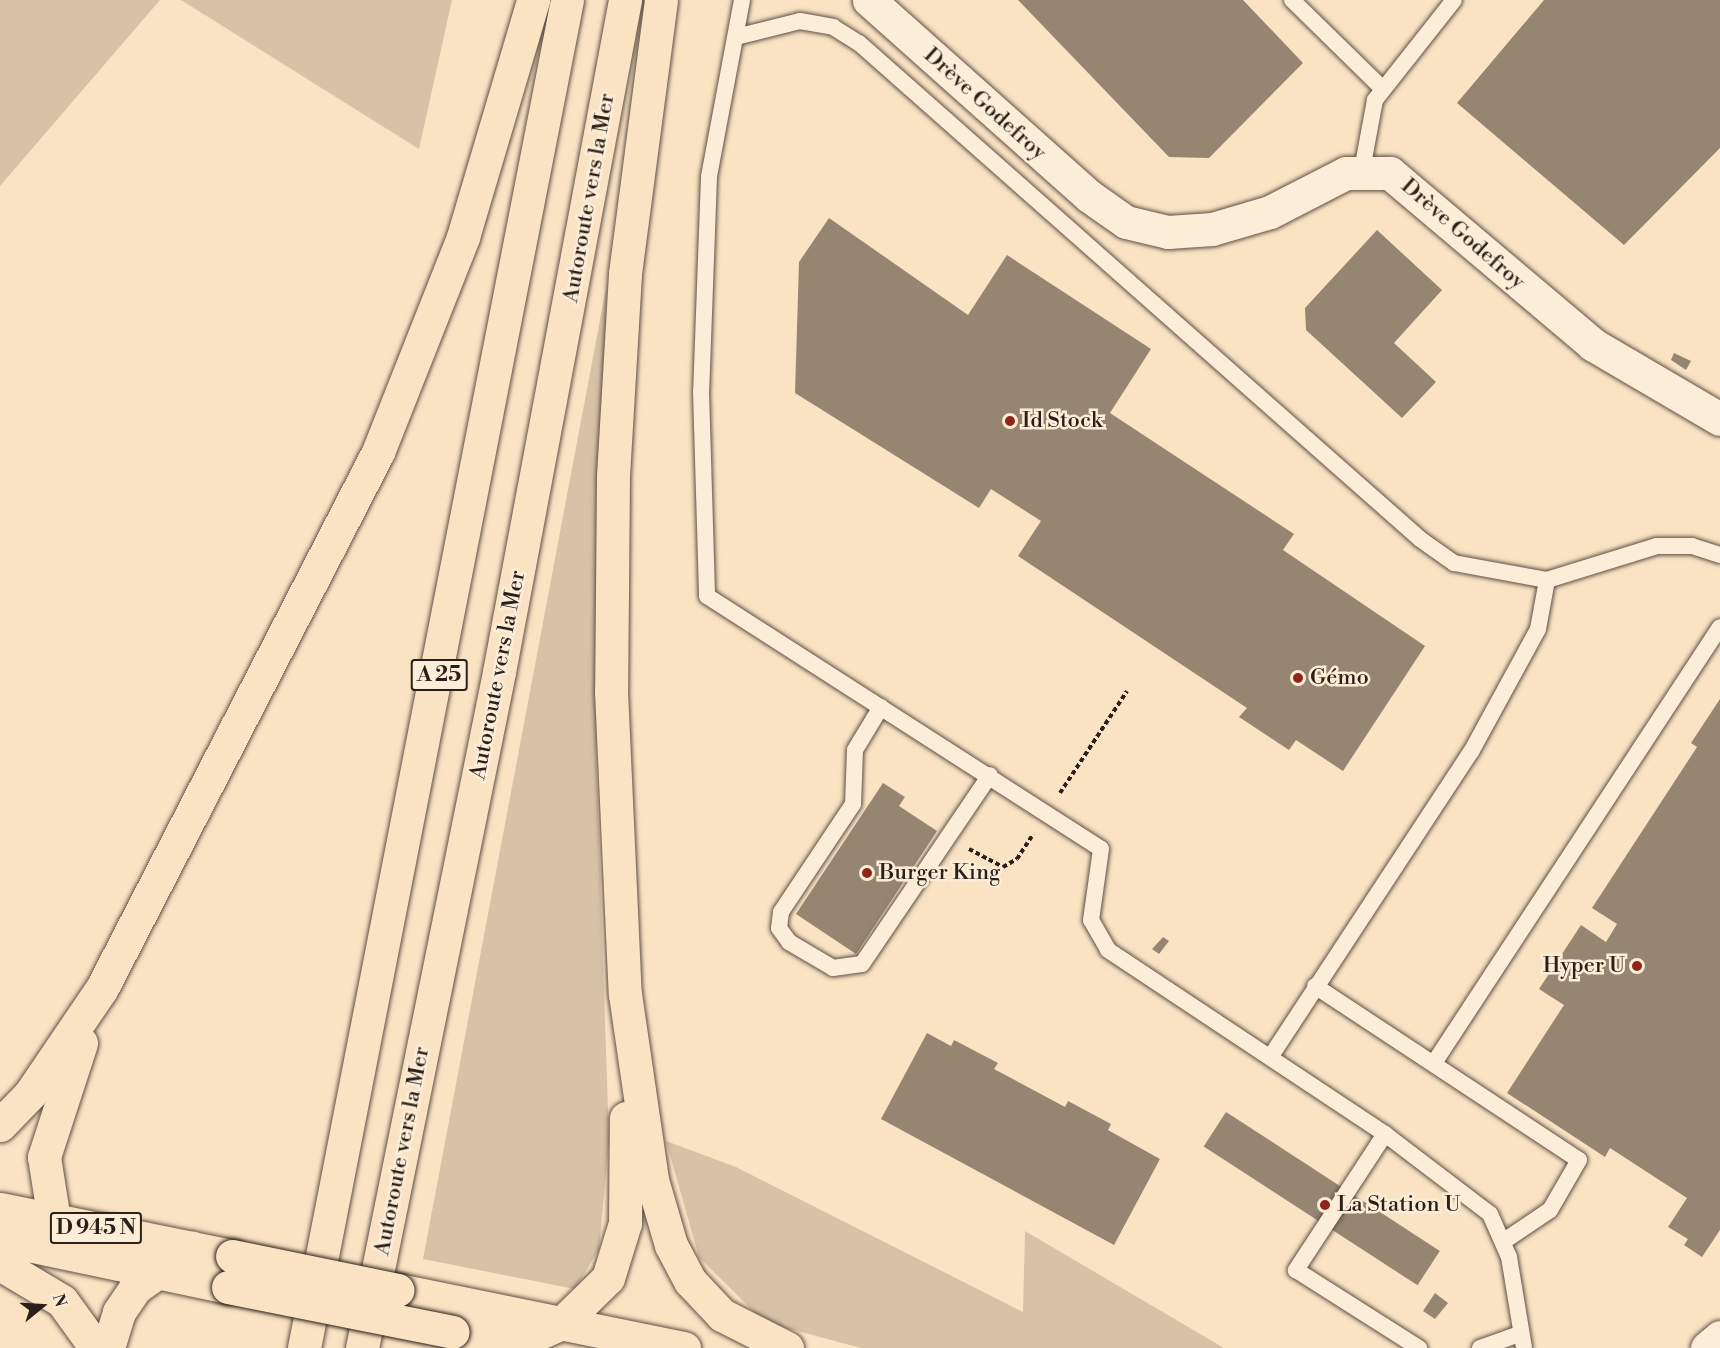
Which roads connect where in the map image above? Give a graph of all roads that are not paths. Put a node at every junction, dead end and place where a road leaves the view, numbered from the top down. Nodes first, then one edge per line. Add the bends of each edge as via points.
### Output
1 (533, 0) edge
2 (567, 0) edge
3 (625, 0) edge
4 (661, 0) edge
5 (742, 0) edge
6 (869, 0) edge
7 (1292, 0) edge
8 (1454, 0) edge
9 (736, 37) junction
10 (1382, 88) junction
11 (1362, 170) junction
12 (1720, 419) edge
13 (1720, 555) edge
14 (1547, 580) junction
15 (1720, 627) edge
16 (881, 707) junction
17 (990, 775) junction
18 (1315, 986) junction
19 (102, 988) junction
20 (625, 994) junction
21 (1271, 1056) junction
22 (1434, 1063) junction
23 (0, 1125) edge
24 (1385, 1134) junction
25 (0, 1209) edge
26 (54, 1220) junction
27 (0, 1239) edge
28 (1504, 1241) junction
29 (192, 1248) junction
30 (71, 1254) junction
31 (0, 1264) edge
32 (230, 1271) junction
33 (154, 1272) junction
34 (455, 1317) junction
35 (562, 1323) junction
36 (1720, 1337) edge
37 (1522, 1341) edge
38 (519, 1346) edge
39 (96, 1348) edge
40 (108, 1348) edge
41 (304, 1348) edge
42 (362, 1348) edge
43 (684, 1348) edge
44 (787, 1348) edge
45 (1419, 1348) edge
46 (1480, 1348) edge
47 (1707, 1348) edge

1 - 19 main road via 470,218 395,413
2 - 41 main road, A 25
3 - 42 main road, Autoroute vers la Mer / A 25 via 499,672
4 - 20 main road via 625,274 614,437 611,691
5 - 9 lane
6 - 11 street, Drève Godefroy via 1089,196 1126,222 1168,232 1233,226
7 - 10 lane
8 - 10 lane
9 - 14 lane via 800,21 833,27 853,39 1428,545 1471,569
9 - 16 lane via 709,177 701,391 707,596
10 - 11 lane via 1369,113
11 - 12 street, Drève Godefroy via 1402,180 1592,344
13 - 14 lane via 1692,546 1657,546
14 - 18 lane via 1538,629 1471,752
15 - 22 lane
16 - 17 lane
16 - 17 lane via 855,750 853,804 781,912 779,927 789,942 834,968 862,964
17 - 21 lane via 1101,849 1091,920 1102,944
18 - 21 lane
18 - 22 lane
19 - 23 main road via 30,1094
19 - 26 main road via 47,1136 44,1173
20 - 35 main road via 622,1245 599,1292
20 - 44 main road via 652,1180 670,1245 690,1281 722,1315
21 - 24 lane
22 - 28 lane via 1580,1160 1550,1210
24 - 28 lane via 1478,1200
24 - 45 lane via 1296,1270
25 - 26 main road, D 945 N
26 - 29 main road, D 945 N
26 - 30 main road
27 - 30 main road, D 945 N
28 - 37 lane
29 - 32 main road, D 945 N
29 - 33 main road
30 - 33 main road, D 945 N
31 - 39 main road via 62,1301
32 - 33 main road, D 945 N
32 - 34 main road, D 945 N, bridge
33 - 40 main road via 126,1300
34 - 35 main road, D 945 N
34 - 38 main road, D 945 N
35 - 38 main road
35 - 43 main road, D 945 N
36 - 47 street
37 - 46 lane

